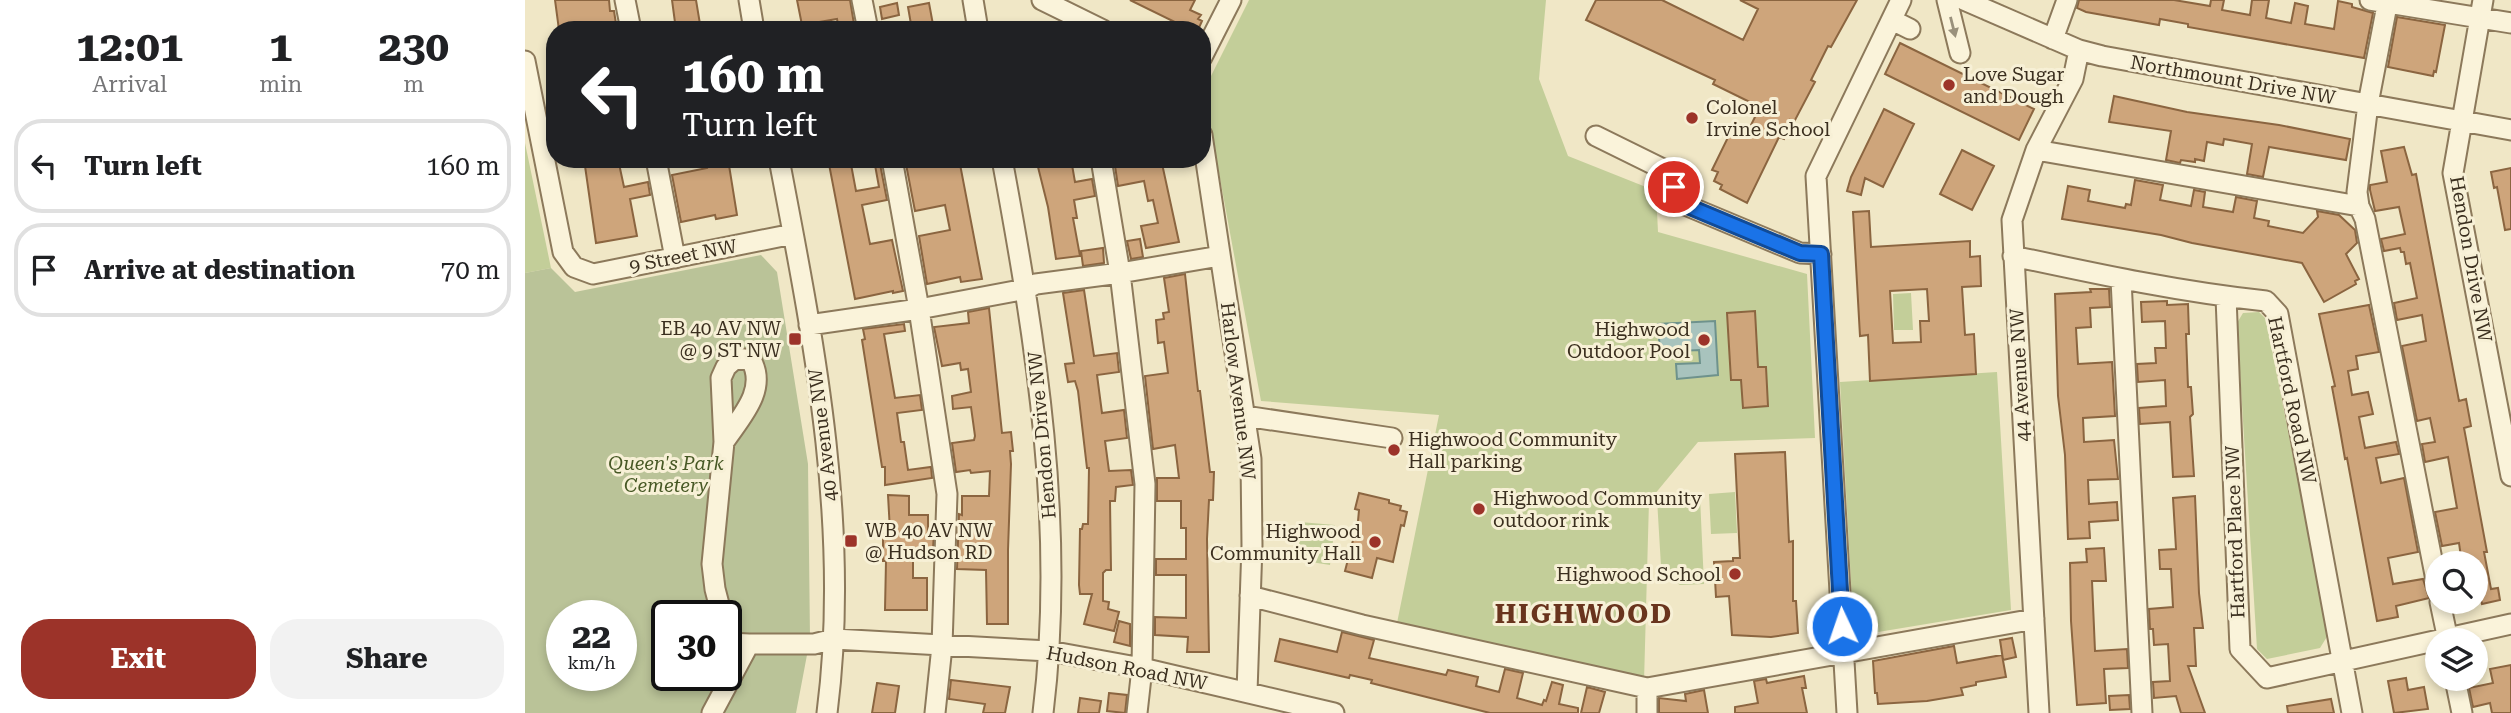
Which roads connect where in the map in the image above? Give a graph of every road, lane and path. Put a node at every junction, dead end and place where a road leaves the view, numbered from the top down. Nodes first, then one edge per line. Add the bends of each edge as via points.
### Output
1 (625, 0) edge
2 (749, 0) edge
3 (862, 0) edge
4 (972, 0) edge
5 (1042, 0) edge
6 (1231, 0) edge
7 (1901, 0) edge
8 (1947, 0) edge
9 (1964, 0) edge
10 (2067, 0) edge
11 (2382, 1) edge
12 (2482, 9) edge
13 (1892, 20) junction
14 (629, 21) edge
15 (752, 21) edge
16 (866, 21) edge
17 (976, 21) edge
18 (1074, 21) edge
19 (2511, 23) edge
20 (1910, 29) dead end
21 (1211, 39) edge
22 (2053, 39) junction
23 (2079, 50) junction
24 (1960, 53) dead end
25 (525, 61) edge
26 (2368, 104) junction
27 (2462, 121) junction
28 (2511, 131) edge
29 (1596, 136) dead end
30 (2036, 150) junction
31 (546, 167) edge
32 (546, 168) edge
33 (658, 168) edge
34 (781, 168) edge
35 (894, 168) edge
36 (1004, 168) edge
37 (1102, 168) edge
38 (1207, 168) edge
39 (2359, 206) junction
40 (793, 234) junction
41 (1821, 254) junction
42 (1220, 256) junction
43 (2013, 256) junction
44 (675, 258) junction
45 (1120, 273) junction
46 (2121, 279) junction
47 (1026, 289) junction
48 (2226, 297) junction
49 (919, 309) junction
50 (810, 325) junction
51 (1245, 416) junction
52 (1392, 438) dead end
53 (724, 442) dead end
54 (2511, 476) edge
55 (2430, 551) edge
56 (1250, 596) junction
57 (718, 600) edge
58 (2034, 619) junction
59 (2511, 624) edge
60 (2488, 629) edge
61 (834, 639) junction
62 (2425, 643) edge
63 (742, 644) edge
64 (749, 644) junction
65 (942, 646) junction
66 (1049, 651) junction
67 (1843, 652) junction
68 (2343, 660) junction
69 (1142, 668) junction
70 (1647, 688) junction
71 (2457, 691) edge
72 (1247, 692) junction
73 (712, 713) edge
74 (827, 713) edge
75 (935, 713) edge
76 (1043, 713) edge
77 (1137, 713) edge
78 (1334, 713) edge
79 (1647, 713) edge
80 (1847, 713) edge
81 (2039, 713) edge
82 (2142, 713) edge
83 (2352, 713) edge
84 (2462, 713) edge

1 - 14 street
2 - 15 street
3 - 16 street
4 - 17 street
5 - 18 street
6 - 21 street
7 - 13 street
8 -> 24 street
9 - 22 street, Northmount Drive NW
10 - 22 street
11 - 12 street
11 - 26 street
12 - 19 street
12 - 27 street, Hendon Drive NW
13 - 20 street
13 - 41 street via 1816,176
22 - 23 street, Northmount Drive NW
23 - 26 street, Northmount Drive NW
23 - 30 street, 44 Avenue NW via 2073,79 2054,99
25 - 31 street, 9 Street NW
26 - 27 street, Northmount Drive NW
26 - 39 street
27 - 28 street, Northmount Drive NW
27 - 54 street, Hendon Drive NW via 2453,173
29 - 41 street via 1669,172 1678,202 1800,253
30 - 39 street
30 - 43 street, 44 Avenue NW via 2012,220
32 - 44 street, 9 Street NW via 563,253 574,267 593,274
33 - 44 street
34 - 40 street, 40 Avenue NW
35 - 49 street
36 - 47 street, Hendon Drive NW
37 - 45 street
38 - 42 street, Harlow Avenue NW
39 - 55 street
40 - 44 street, 9 Street NW
40 - 50 street, 40 Avenue NW
41 - 67 street
42 - 45 street
42 - 51 street, Harlow Avenue NW
43 - 46 street, Hartford Road NW
43 - 58 street, 44 Avenue NW
45 - 47 street
45 - 69 street via 1145,484
46 - 48 street, Hartford Road NW
46 - 82 street
47 - 49 street
47 - 66 street, Hendon Drive NW via 1050,505
48 - 68 street, Hartford Road NW via 2266,301 2278,314
48 - 68 street, Hartford Place NW via 2240,649 2267,678
49 - 50 street
49 - 65 street via 947,494
50 - 61 street, 40 Avenue NW via 834,530
51 - 52 street
51 - 56 street, Harlow Avenue NW via 1251,459
53 - 57 street via 712,564
56 - 70 street
56 - 72 street, Harlow Avenue NW
58 - 67 street
58 - 81 street, 44 Avenue NW
59 - 60 street
61 - 64 street, Hudson Road NW via 814,644
61 - 65 street, Hudson Road NW
61 - 74 street, 40 Avenue NW
62 - 68 street
63 - 64 street
64 - 73 street
65 - 66 street, Hudson Road NW
65 - 75 street
66 - 69 street, Hudson Road NW
66 - 76 street, Hendon Drive NW
67 - 70 street
67 - 80 street
68 - 83 street, Hartford Road NW
69 - 72 street, Hudson Road NW
69 - 77 street
70 - 79 street
71 - 84 street
72 - 78 street, Hudson Road NW

